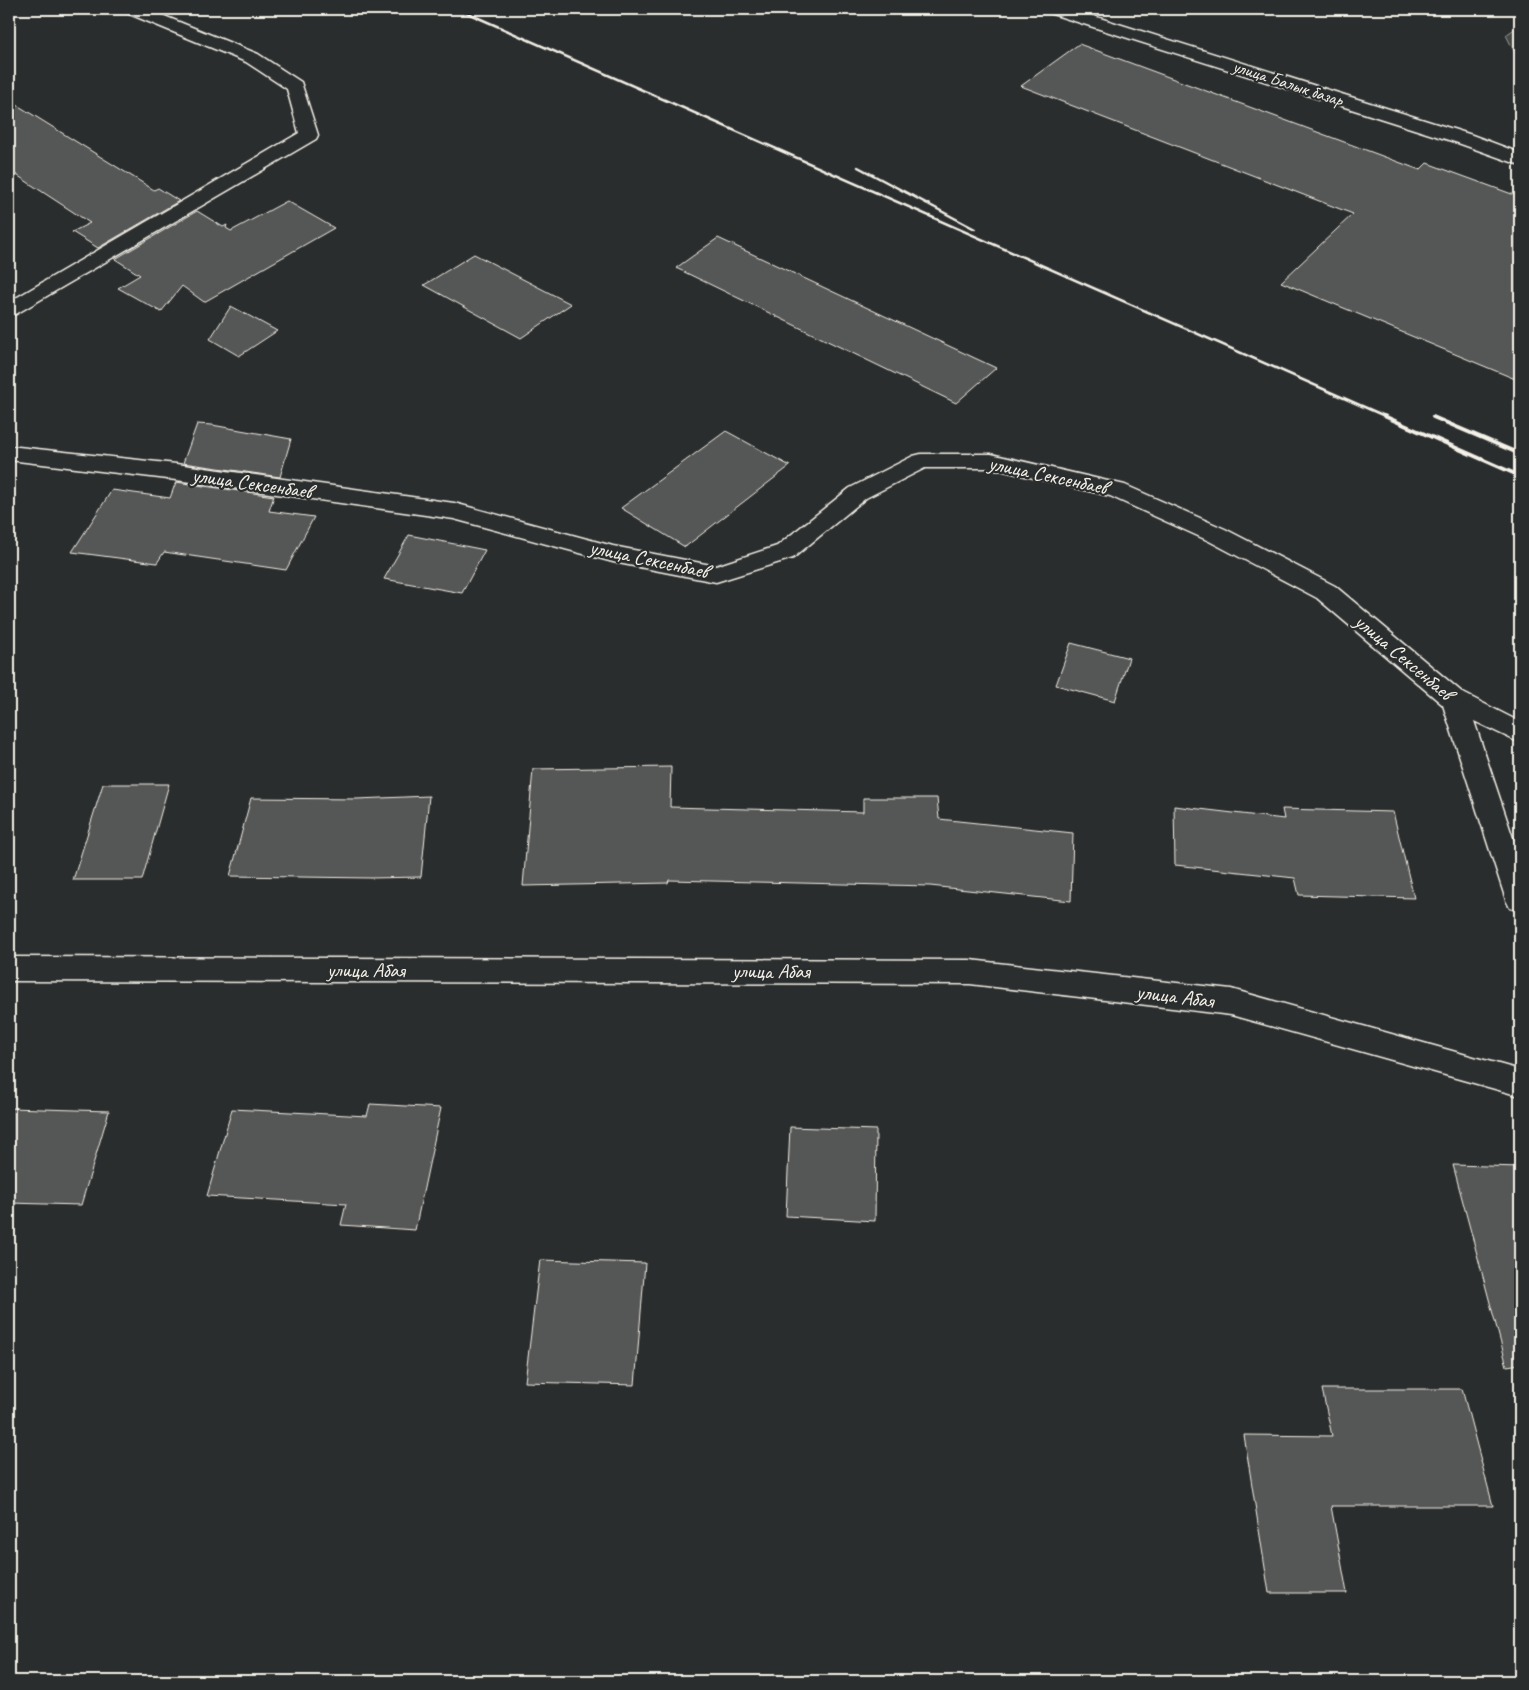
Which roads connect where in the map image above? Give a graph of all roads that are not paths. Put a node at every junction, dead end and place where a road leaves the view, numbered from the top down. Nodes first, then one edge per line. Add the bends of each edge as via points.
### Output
1 (133, 9) edge
2 (1055, 9) edge
3 (1520, 159) edge
4 (9, 310) edge
5 (9, 453) edge
6 (1454, 700) junction
7 (1520, 733) edge
8 (1520, 900) edge
9 (9, 969) edge
10 (1520, 1083) edge

1 - 4 street via 252,58 294,86 309,135
2 - 3 street, улица Балык базар
5 - 6 street, улица Сексенбаев via 176,472 454,511 613,554 716,574 785,552 858,493 921,461 992,461 1117,490 1217,535 1326,592
6 - 7 street, улица Сексенбаев
6 - 8 street
9 - 10 street, улица Абая via 970,972 1231,1002

